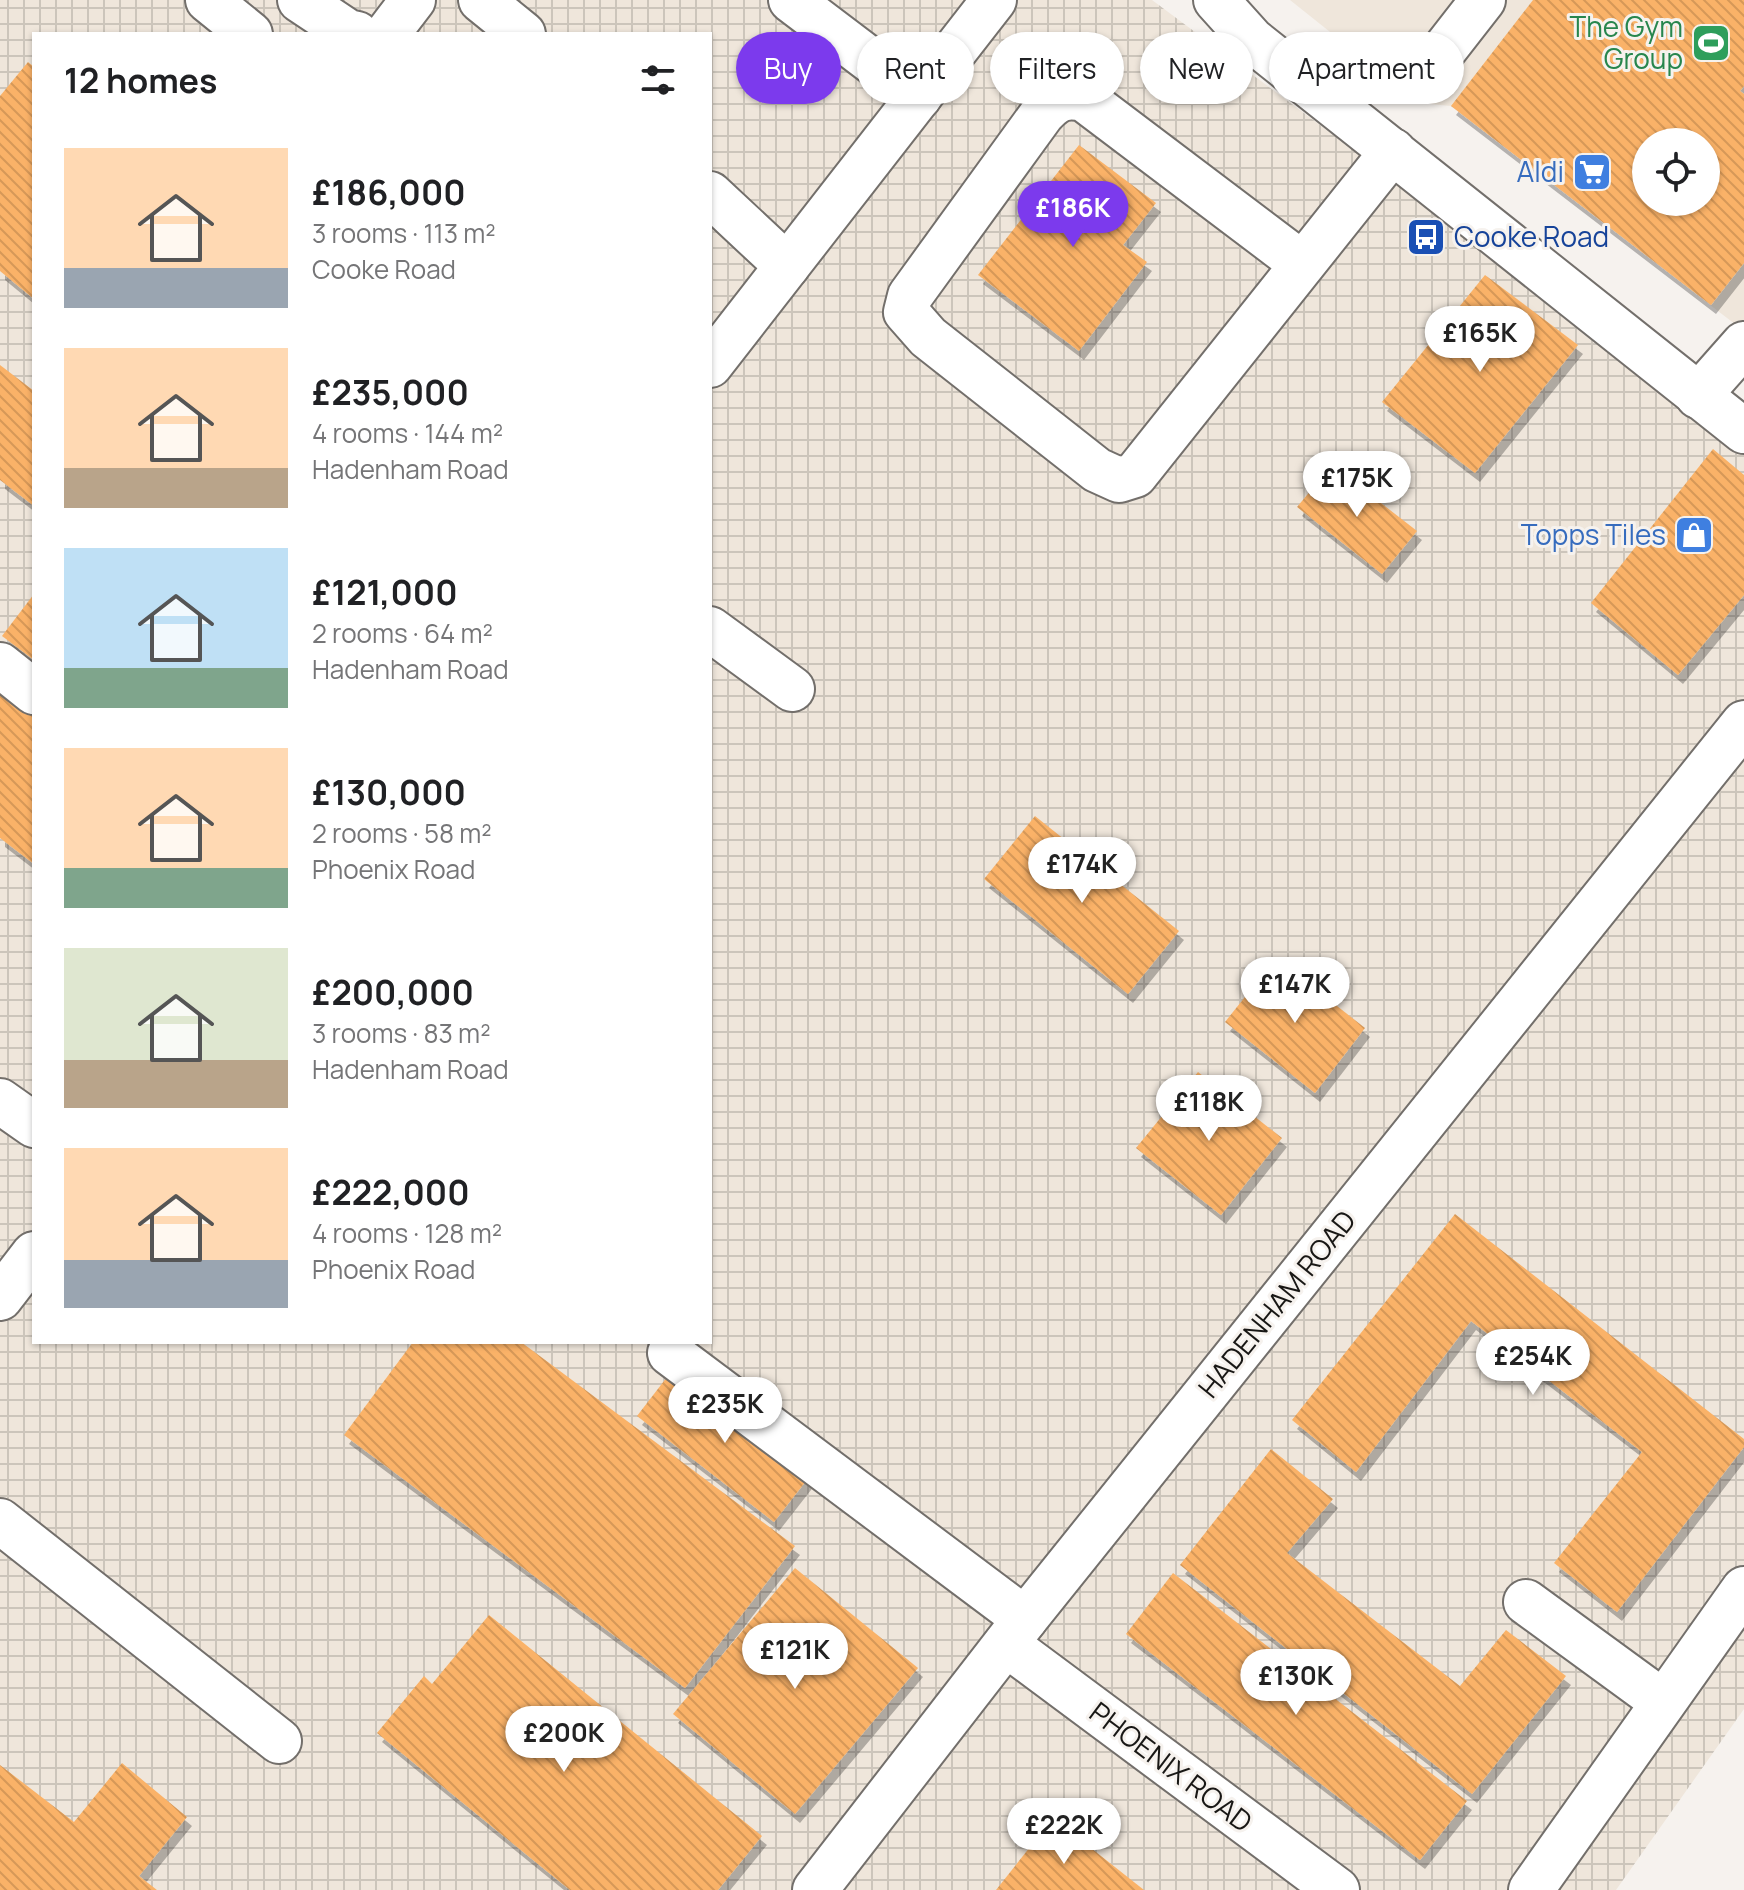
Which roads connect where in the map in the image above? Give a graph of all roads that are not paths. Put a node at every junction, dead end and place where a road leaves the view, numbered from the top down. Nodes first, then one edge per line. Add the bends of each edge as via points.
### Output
1 (208, 0) edge
2 (300, 0) edge
3 (413, 0) edge
4 (481, 0) edge
5 (791, 0) edge
6 (994, 0) edge
7 (1216, 0) edge
8 (1483, 0) edge
9 (248, 32) edge
10 (348, 32) edge
11 (389, 32) edge
12 (521, 32) edge
13 (969, 32) edge
14 (1458, 32) edge
15 (857, 50) edge
16 (914, 104) edge
17 (1393, 151) junction
18 (712, 196) edge
19 (1301, 263) junction
20 (787, 266) junction
21 (1744, 344) edge
22 (712, 362) edge
23 (1698, 396) junction
24 (1744, 431) edge
25 (712, 630) edge
26 (0, 665) edge
27 (792, 689) dead end
28 (32, 690) edge
29 (1744, 723) edge
30 (0, 1101) edge
31 (32, 1124) edge
32 (32, 1257) edge
33 (0, 1298) edge
34 (670, 1353) dead end
35 (0, 1521) edge
36 (1744, 1589) edge
37 (1526, 1602) dead end
38 (1015, 1632) junction
39 (1663, 1702) junction
40 (279, 1741) dead end
41 (815, 1890) edge
42 (1337, 1890) edge
43 (1531, 1890) edge

1 - 9 street
2 - 10 street
3 - 11 street
4 - 12 street
5 - 15 street
6 - 13 street
7 - 17 street via 1252,40
8 - 14 street
16 - 20 street
17 - 19 street
17 - 23 street
18 - 20 street
19 - 19 street via 1084,99 1068,96 1054,101 916,287 906,312 928,337 1097,470 1119,480 1146,465
20 - 22 street
21 - 23 street
23 - 24 street
25 - 27 street
26 - 28 street
29 - 38 street, HADENHAM ROAD
30 - 31 street
32 - 33 street
34 - 38 street, PHOENIX ROAD
35 - 40 street
36 - 39 street
37 - 39 street
38 - 41 street, HADENHAM ROAD
38 - 42 street, PHOENIX ROAD
39 - 43 street

